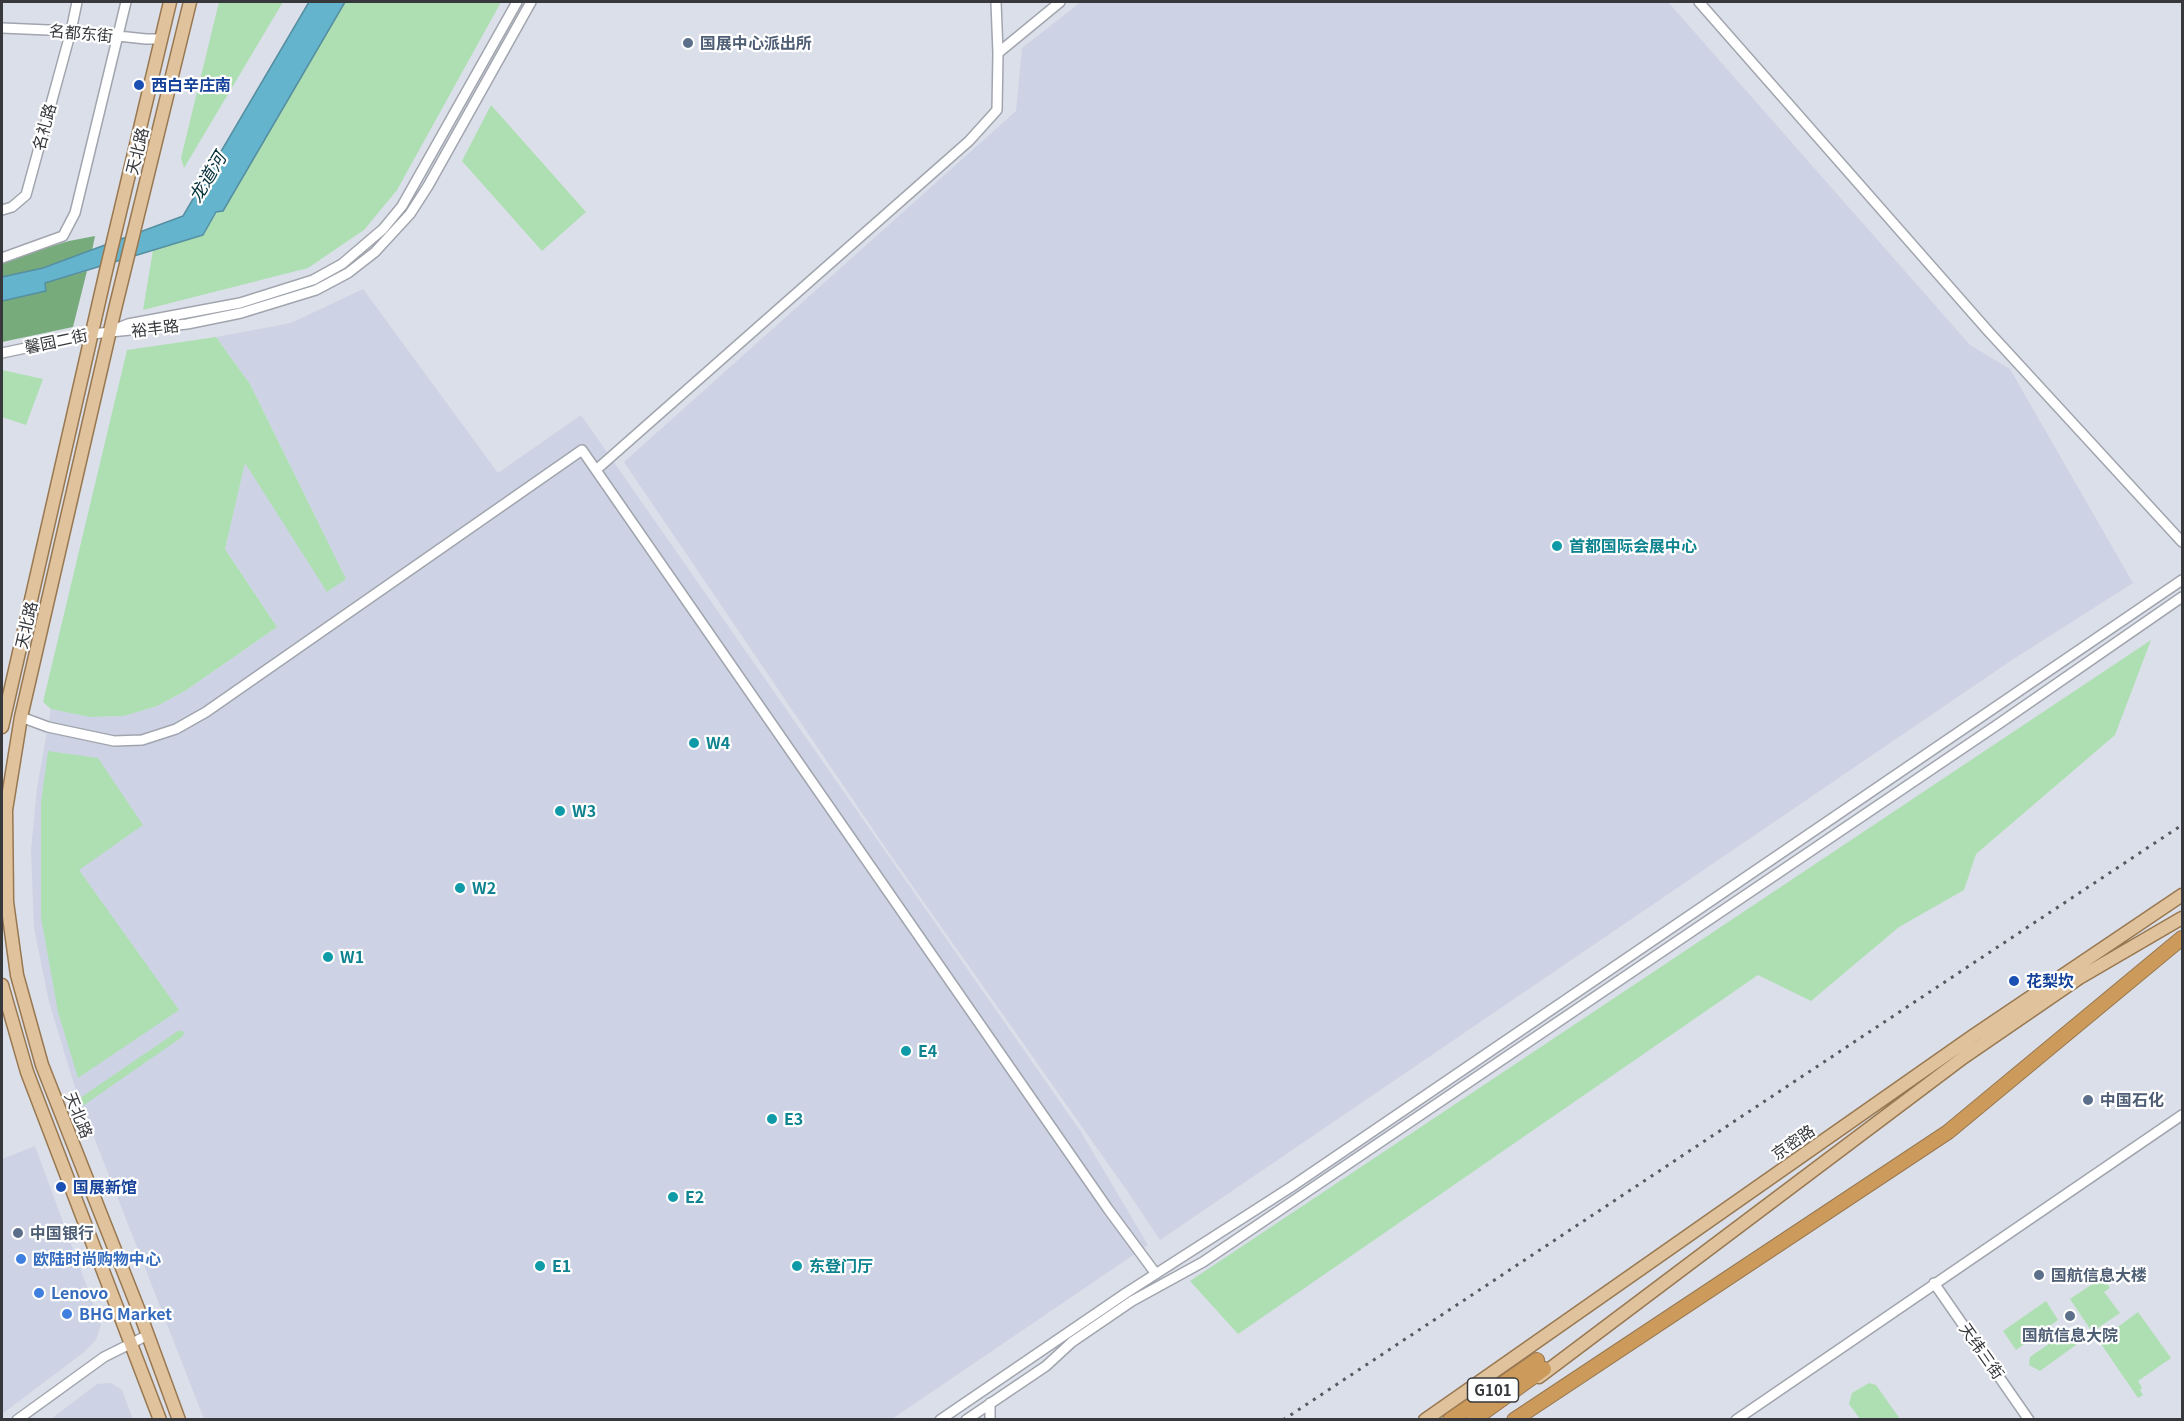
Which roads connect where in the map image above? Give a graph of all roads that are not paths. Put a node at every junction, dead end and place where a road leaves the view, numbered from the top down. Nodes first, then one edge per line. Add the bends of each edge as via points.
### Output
1 (77, 2) edge
2 (126, 2) edge
3 (170, 2) edge
4 (190, 2) edge
5 (517, 2) edge
6 (531, 2) edge
7 (996, 2) edge
8 (1060, 2) edge
9 (1699, 2) edge
10 (2, 28) edge
11 (71, 31) junction
12 (119, 36) junction
13 (161, 39) junction
14 (998, 53) junction
15 (2, 210) edge
16 (2, 258) edge
17 (111, 331) junction
18 (92, 334) junction
19 (2, 353) edge
20 (596, 470) junction
21 (2182, 542) edge
22 (2182, 580) edge
23 (2182, 597) edge
24 (21, 717) junction
25 (2, 727) edge
26 (2182, 895) edge
27 (2182, 918) edge
28 (2182, 938) edge
29 (2, 985) edge
30 (2182, 1115) edge
31 (1156, 1274) junction
32 (1934, 1282) junction
33 (148, 1335) junction
34 (132, 1343) junction
35 (990, 1403) junction
36 (17, 1419) edge
37 (160, 1419) edge
38 (179, 1419) edge
39 (940, 1419) edge
40 (966, 1419) edge
41 (990, 1419) edge
42 (1425, 1419) edge
43 (1450, 1419) edge
44 (1473, 1419) edge
45 (1483, 1419) edge
46 (1514, 1419) edge
47 (1736, 1419) edge
48 (2029, 1419) edge

1 - 11 street, 名礼路
2 - 12 street
3 - 13 main road, 天北路
4 - 17 main road, 天北路
5 - 17 street, 裕丰路 via 402,206 383,229 342,264 313,280 240,303 128,324
6 - 17 street, 裕丰路 via 410,214 360,266 316,290 240,313 187,324
7 - 14 street
8 - 14 street
9 - 21 street via 1989,332
10 - 11 street, 名都东街
11 - 12 street, 名都东街
11 - 15 street, 名礼路 via 26,195
12 - 13 street, 名都东街
12 - 16 street via 75,213 63,236
13 - 18 main road, 天北路
14 - 20 street via 997,111 969,141
17 - 18 street, 馨园二街
17 - 24 main road, 天北路
18 - 19 street, 馨园二街
18 - 25 main road, 天北路
20 - 24 street via 582,450 176,729 142,740 114,741
20 - 31 street via 1107,1209
22 - 31 street via 1291,1187
23 - 35 street via 1203,1262 1132,1301
24 - 33 main road, 天北路 via 6,810 7,902 17,975 42,1065
26 - 42 main road, 京密路 / G101 via 1963,1042
27 - 45 main road, 京密路 / G101 via 2079,978 1964,1057
28 - 46 highway via 1948,1132
29 - 34 main road, 天北路 via 27,1072
30 - 32 street
31 - 39 street
32 - 47 street
32 - 48 street, 天纬三街
33 - 34 street
33 - 38 main road, 天北路
34 - 36 street via 104,1357
34 - 37 main road, 天北路
35 - 40 street
35 - 41 street
43 - 44 highway, G101 via 1540,1364

